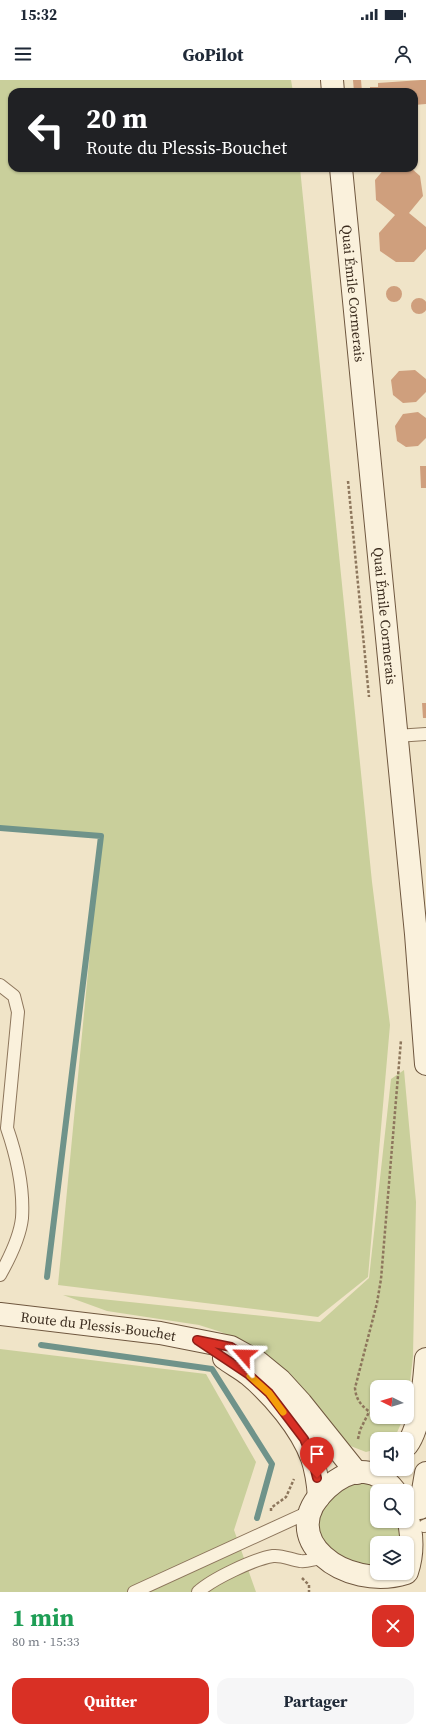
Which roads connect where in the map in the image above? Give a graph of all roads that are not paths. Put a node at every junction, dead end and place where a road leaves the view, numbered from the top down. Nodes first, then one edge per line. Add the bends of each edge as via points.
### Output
1 (341, 172) edge
2 (426, 734) edge
3 (396, 736) junction
4 (0, 984) edge
5 (426, 1064) edge
6 (0, 1275) edge
7 (0, 1314) edge
8 (197, 1340) junction
9 (426, 1359) edge
10 (412, 1432) edge
11 (370, 1469) edge
12 (370, 1473) edge
13 (426, 1473) edge
14 (383, 1476) edge
15 (315, 1504) junction
16 (423, 1526) edge
17 (414, 1561) edge
18 (321, 1568) junction
19 (426, 1572) edge
20 (401, 1580) edge
21 (368, 1590) edge
22 (134, 1592) edge
23 (198, 1592) edge

1 - 3 main road, Quai Émile Cormerais
2 - 3 lane
3 - 5 main road, Quai Émile Cormerais
4 - 6 lane via 14,996 18,1012 6,1128 21,1180 22,1219 12,1253
7 - 8 main road, Route du Plessis-Bouchet via 160,1333
8 - 11 main road, Route du Plessis-Bouchet via 231,1347 258,1362 280,1380
8 - 15 main road, Route du Plessis-Bouchet via 248,1374 269,1393 304,1439 317,1478
9 - 10 main road via 422,1398
12 - 15 main road via 336,1481
13 - 16 main road
14 - 16 main road via 393,1480 414,1498
15 - 18 main road via 308,1530 311,1550
15 - 22 lane
16 - 17 main road via 419,1554
16 - 19 main road
18 - 21 main road via 349,1586
18 - 23 lane via 288,1557 274,1556 228,1573
20 - 21 main road

